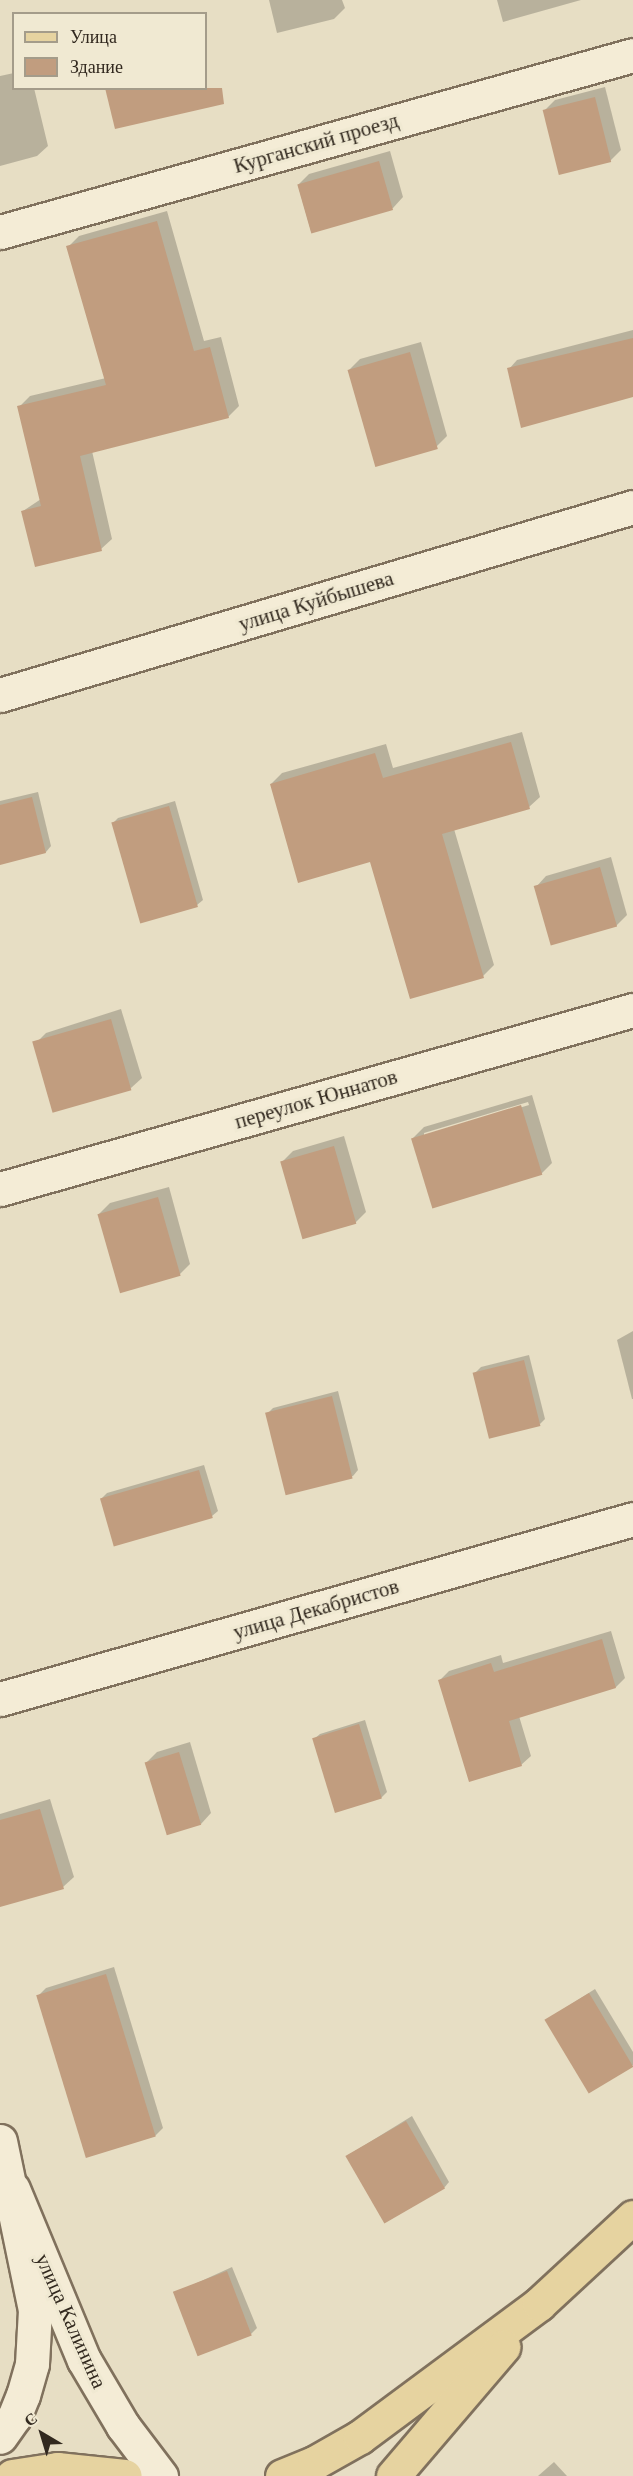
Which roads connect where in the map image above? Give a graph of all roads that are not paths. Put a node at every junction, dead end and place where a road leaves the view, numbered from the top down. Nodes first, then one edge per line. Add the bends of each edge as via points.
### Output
1 (633, 55) edge
2 (0, 232) edge
3 (633, 507) edge
4 (0, 695) edge
5 (633, 1010) edge
6 (0, 1189) edge
7 (633, 1519) edge
8 (0, 1699) edge
9 (5, 2166) edge
10 (633, 2217) edge
11 (539, 2304) junction
12 (0, 2437) edge
13 (12, 2476) edge
14 (125, 2476) edge
15 (161, 2476) edge
16 (282, 2476) edge
17 (393, 2476) edge

1 - 2 street, Курганский проезд
3 - 4 street, улица Куйбышева
5 - 6 street, переулок Юннатов
7 - 8 street, улица Декабристов
9 - 12 street, улица Калинина via 35,2310 23,2395
9 - 15 street, улица Калинина via 84,2360 123,2426
10 - 11 main road
11 - 16 main road via 360,2437
11 - 17 main road
13 - 14 main road via 57,2469

